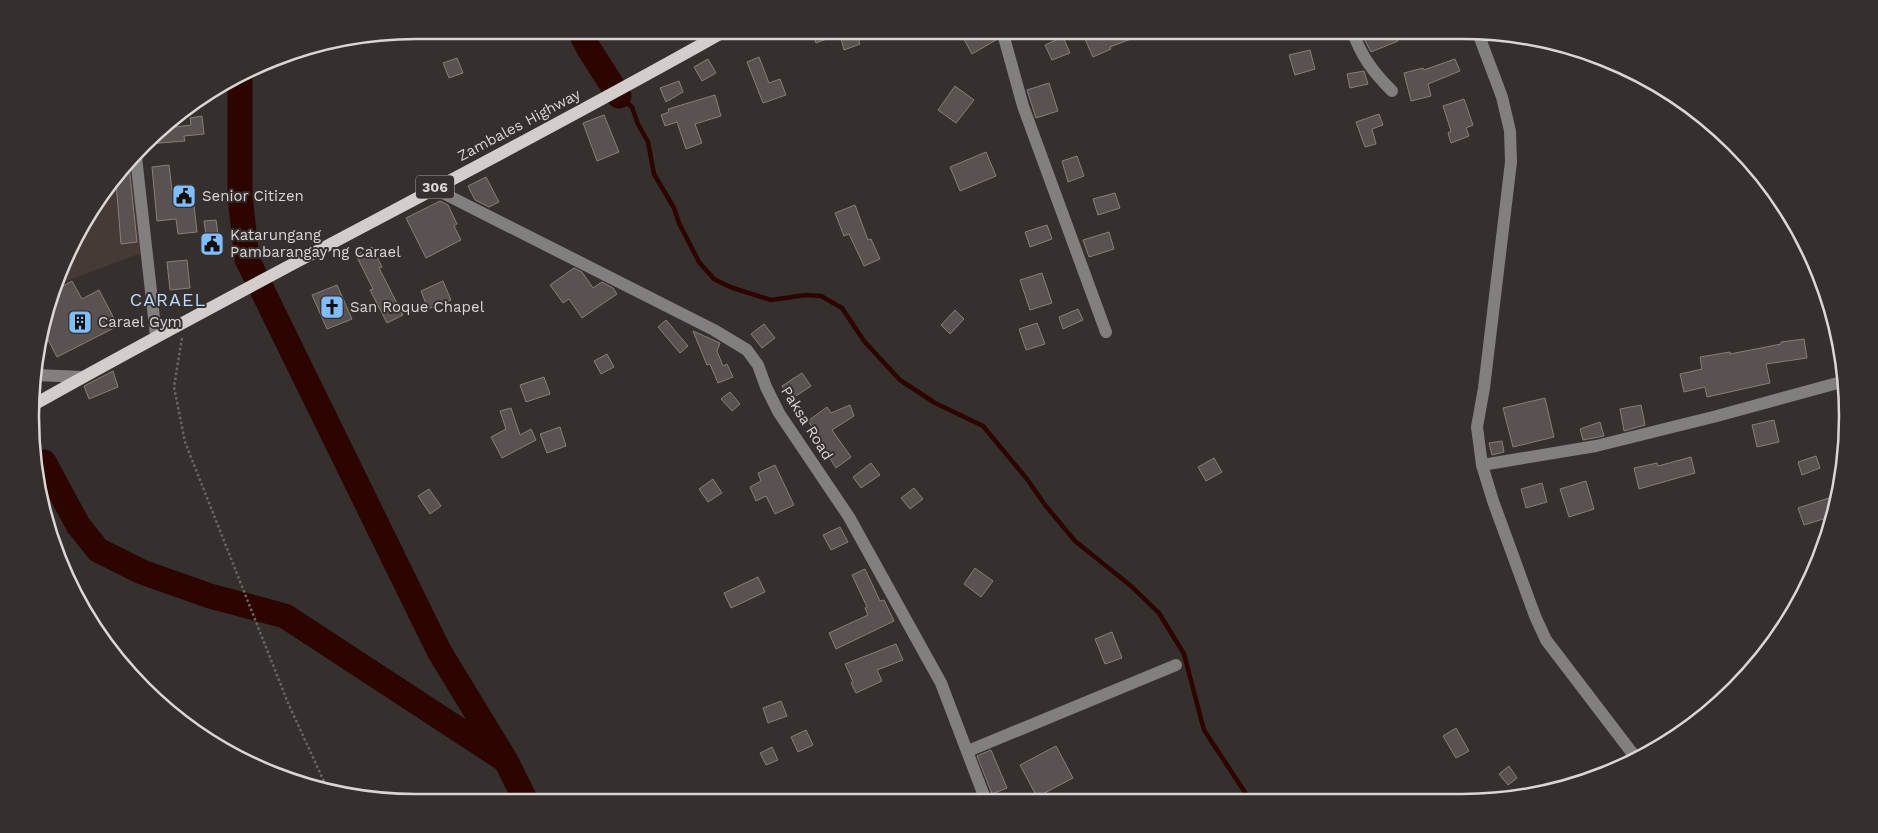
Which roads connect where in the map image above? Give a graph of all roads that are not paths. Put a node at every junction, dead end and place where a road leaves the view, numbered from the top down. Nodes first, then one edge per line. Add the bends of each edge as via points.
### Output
1 (711, 39) edge
2 (1004, 39) edge
3 (1355, 39) edge
4 (1481, 40) edge
5 (1392, 91) dead end
6 (137, 162) edge
7 (433, 188) junction
8 (1106, 332) dead end
9 (156, 336) junction
10 (41, 375) edge
11 (84, 377) junction
12 (1837, 383) edge
13 (40, 401) edge
14 (1482, 465) junction
15 (1176, 665) dead end
16 (968, 750) junction
17 (1632, 753) edge
18 (984, 794) edge

1 - 7 main road, Zambales Highway / 306
2 - 8 street via 1023,106
3 - 5 street via 1373,72
4 - 14 street via 1502,97 1510,131 1511,162 1477,427
6 - 9 street
7 - 9 main road, Zambales Highway / 306
7 - 16 street, Paksa Road via 714,330 747,350 758,365 779,413 849,516 941,683
9 - 11 main road, Zambales Highway / 306
10 - 11 street
11 - 13 main road, Zambales Highway / 306
12 - 14 street via 1596,446
14 - 17 street via 1546,640
15 - 16 street
16 - 18 street, Paksa Road

